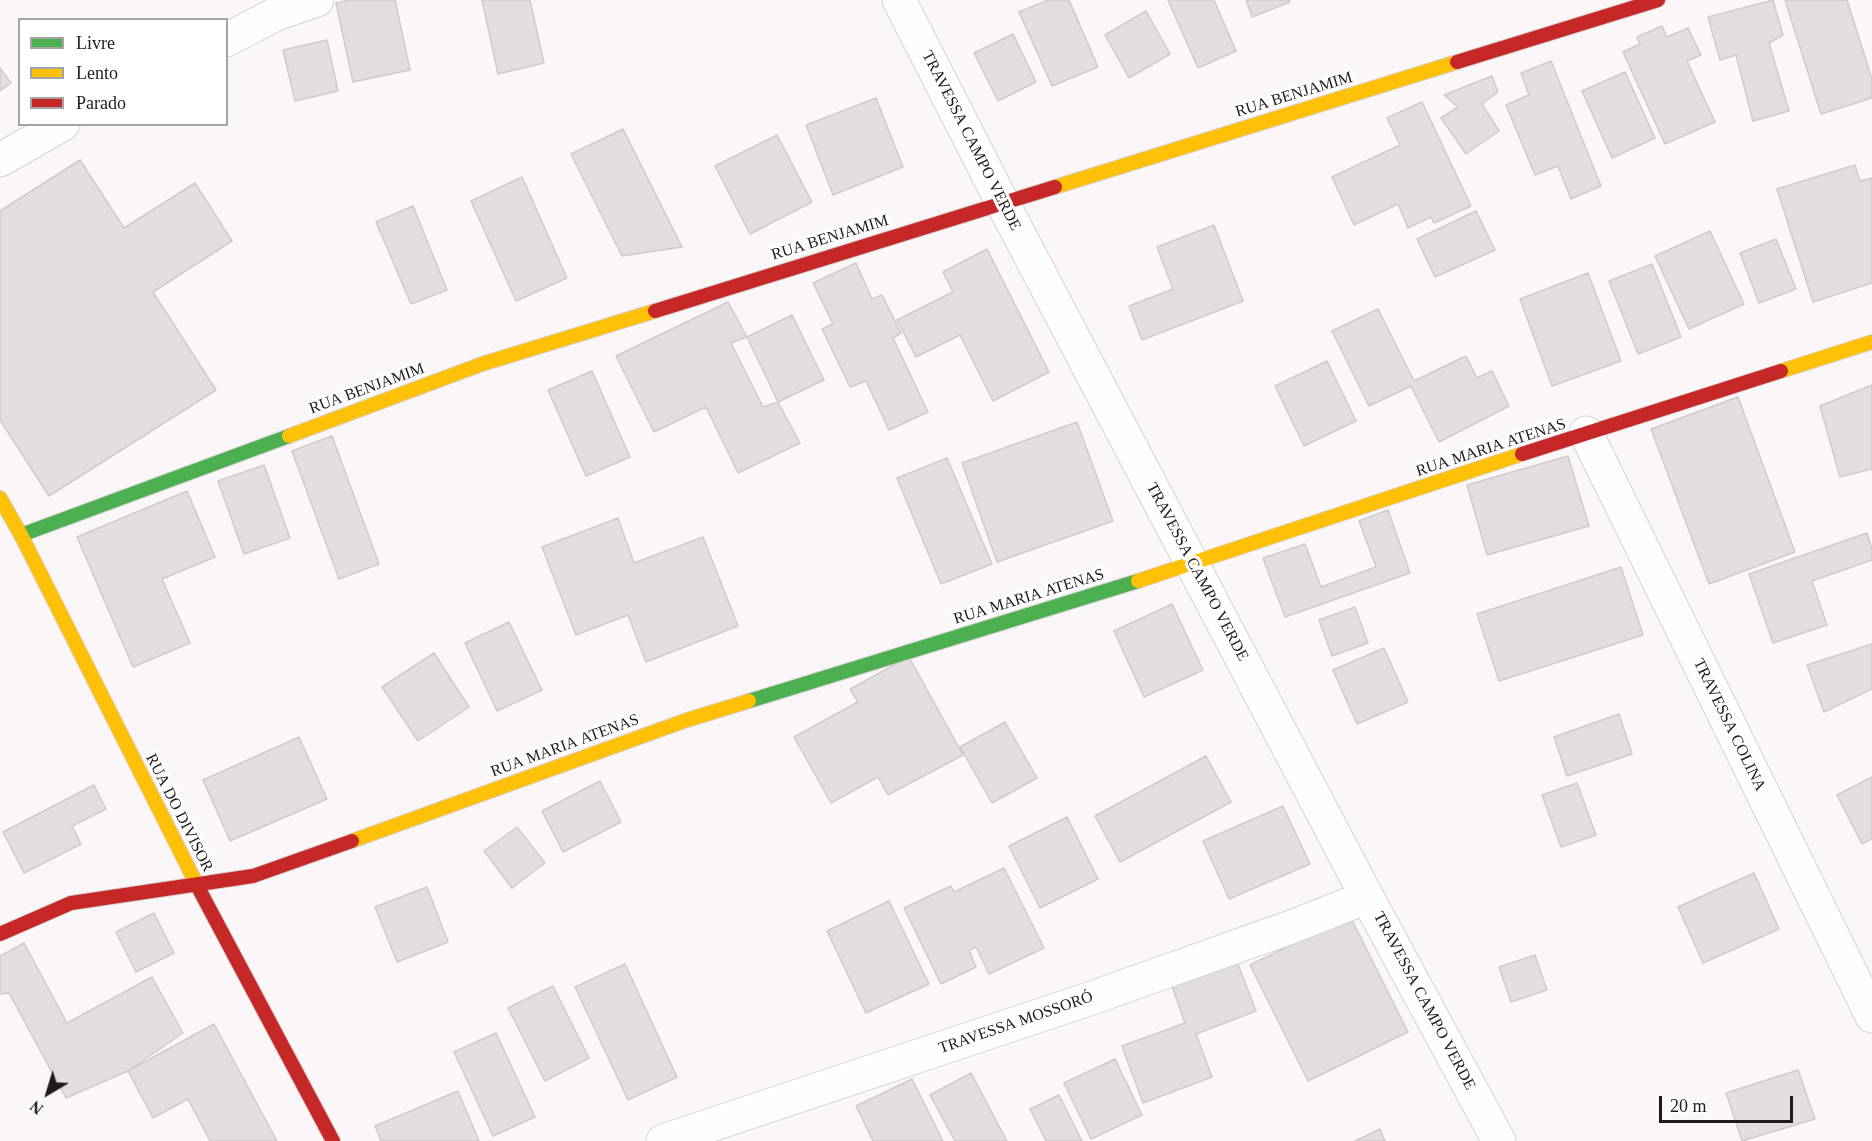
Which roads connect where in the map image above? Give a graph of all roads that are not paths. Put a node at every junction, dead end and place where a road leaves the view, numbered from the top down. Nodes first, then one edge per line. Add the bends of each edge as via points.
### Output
1 (317, 0) edge
2 (899, 0) edge
3 (1658, 0) edge
4 (228, 39) edge
5 (60, 126) edge
6 (0, 160) edge
7 (1002, 202) junction
8 (1872, 342) edge
9 (1586, 433) junction
10 (0, 498) edge
11 (21, 535) junction
12 (1193, 564) junction
13 (196, 884) junction
14 (1367, 897) junction
15 (0, 934) edge
16 (1872, 1016) edge
17 (333, 1141) edge
18 (663, 1141) edge
19 (1499, 1141) edge

1 - 4 street via 276,14
2 - 7 street, TRAVESSA CAMPO VERDE
3 - 7 street, RUA BENJAMIM
5 - 6 street
7 - 11 street, RUA BENJAMIM via 482,364
7 - 12 street, TRAVESSA CAMPO VERDE
8 - 9 street, RUA MARIA ATENAS
9 - 12 street, RUA MARIA ATENAS
9 - 16 street, TRAVESSA COLINA
10 - 11 street, RUA DO DIVISOR
11 - 13 street, RUA DO DIVISOR
12 - 13 street, RUA MARIA ATENAS via 687,720 253,876
12 - 14 street, TRAVESSA CAMPO VERDE
13 - 15 street, RUA MARIA ATENAS via 71,903
13 - 17 street, RUA DO DIVISOR
14 - 18 street, TRAVESSA MOSSORÓ via 1083,1001
14 - 19 street, TRAVESSA CAMPO VERDE

